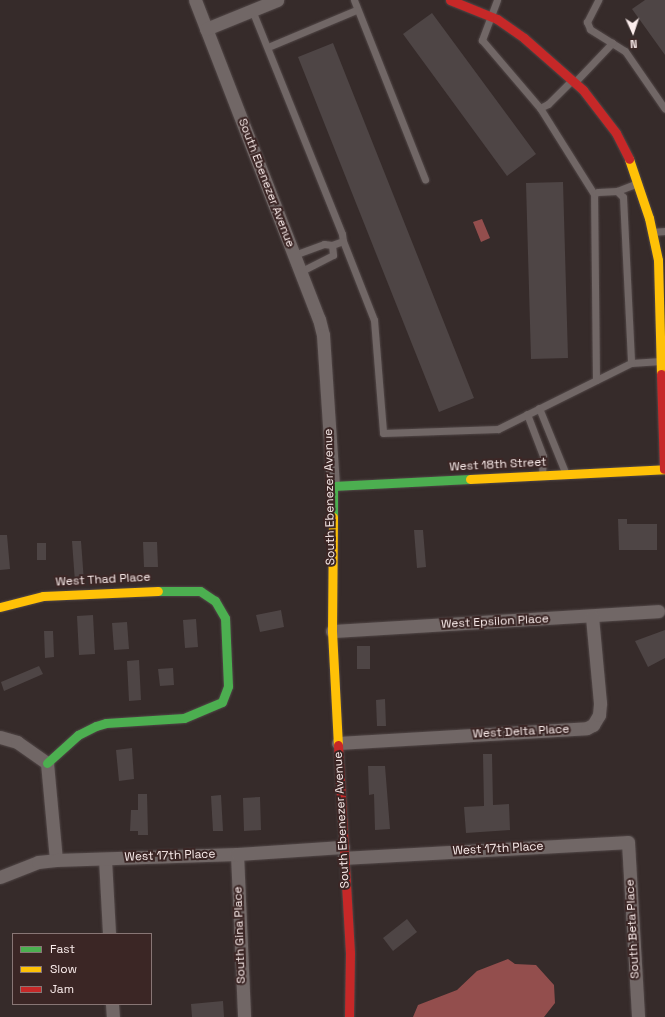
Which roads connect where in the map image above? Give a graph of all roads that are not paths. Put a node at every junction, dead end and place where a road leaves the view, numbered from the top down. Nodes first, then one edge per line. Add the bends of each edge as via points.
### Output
1 (195, 0) edge
2 (354, 0) edge
3 (450, 0) edge
4 (497, 0) edge
5 (598, 0) edge
6 (271, 1) edge
7 (252, 10) junction
8 (356, 10) junction
9 (490, 16) junction
10 (206, 28) junction
11 (612, 42) junction
12 (268, 47) junction
13 (574, 81) junction
14 (540, 108) junction
15 (665, 109) edge
16 (425, 179) dead end
17 (638, 183) junction
18 (617, 191) junction
19 (594, 194) junction
20 (665, 231) edge
21 (652, 232) junction
22 (343, 241) junction
23 (332, 245) junction
24 (294, 255) junction
25 (301, 271) junction
26 (663, 361) edge
27 (631, 363) junction
28 (596, 380) junction
29 (540, 408) junction
30 (528, 414) junction
31 (665, 469) edge
32 (564, 472) junction
33 (542, 474) junction
34 (333, 486) junction
35 (0, 607) edge
36 (658, 611) dead end
37 (592, 616) junction
38 (332, 631) junction
39 (0, 737) edge
40 (338, 743) junction
41 (47, 762) junction
42 (628, 842) joint
43 (343, 852) junction
44 (237, 854) junction
45 (105, 859) junction
46 (56, 860) junction
47 (0, 877) edge
48 (109, 933) edge
49 (112, 1005) edge
50 (113, 1017) edge
51 (244, 1017) edge
52 (349, 1017) edge
53 (638, 1017) edge

1 - 10 street, South Ebenezer Avenue
2 - 8 lane
3 - 9 street
4 - 9 lane
5 - 11 lane via 587,22 590,29
6 - 7 street
7 - 10 street
7 - 12 lane
8 - 12 lane
8 - 16 lane
9 - 13 street via 524,38
9 - 14 lane via 482,40
10 - 24 street, South Ebenezer Avenue
11 - 13 lane
11 - 15 lane via 625,51
12 - 22 lane
13 - 14 lane
13 - 17 street via 616,133
14 - 19 lane
17 - 18 lane
17 - 21 street
18 - 19 lane
18 - 27 lane via 623,198
19 - 28 lane
20 - 21 lane
21 - 26 street via 658,260
22 - 23 lane
22 - 30 lane via 374,320 383,433 491,430
23 - 24 lane via 324,244
23 - 25 lane via 333,255
24 - 25 street, South Ebenezer Avenue
25 - 34 street, South Ebenezer Avenue via 323,335
26 - 27 lane
26 - 31 street
27 - 28 lane
28 - 29 lane
29 - 30 lane
29 - 32 lane
30 - 33 lane via 543,456
31 - 32 street, West 18th Street
32 - 33 street, West 18th Street
33 - 34 street, West 18th Street
34 - 38 street, South Ebenezer Avenue
35 - 41 street, West Thad Place via 42,596 72,593 182,590 200,591 208,596 215,601 225,618 228,686 222,702 184,718 106,723 96,726 78,735
36 - 37 street, West Epsilon Place
37 - 38 street, West Epsilon Place
37 - 40 street, West Delta Place via 600,703 599,715 593,725 587,728
38 - 40 street, South Ebenezer Avenue
39 - 41 street via 17,742
40 - 43 street, South Ebenezer Avenue
41 - 46 street
42 - 43 street, West 17th Place
42 - 53 street, South Beta Place
43 - 44 street, West 17th Place
43 - 52 street, South Ebenezer Avenue via 350,953
44 - 45 street, West 17th Place
44 - 51 street, South Gina Place
45 - 46 street, West 17th Place
45 - 48 street
46 - 47 street, West 17th Place via 38,862
49 - 50 street

